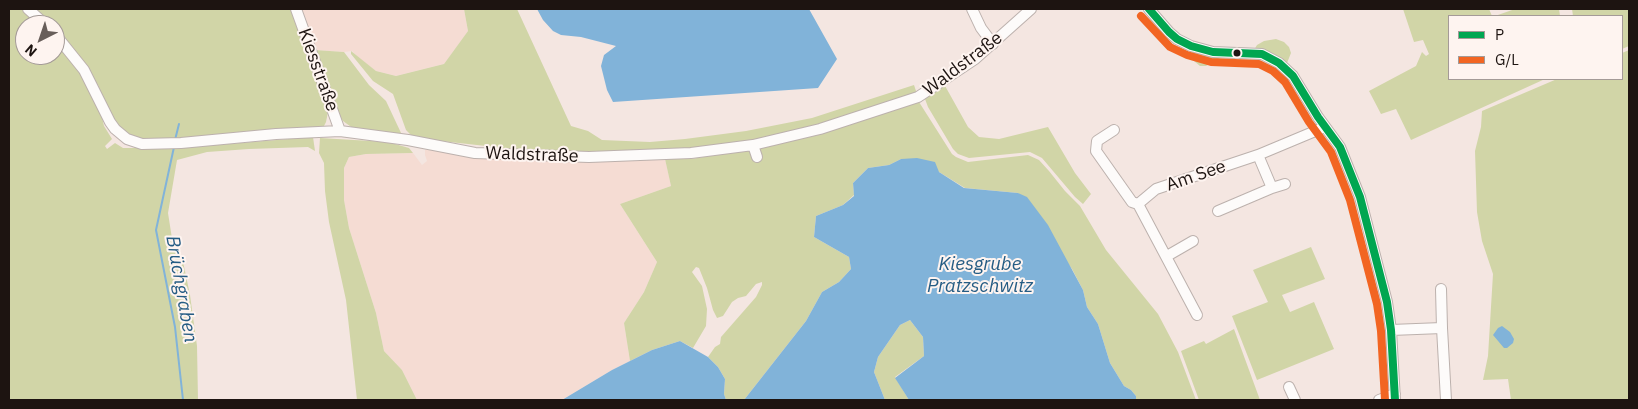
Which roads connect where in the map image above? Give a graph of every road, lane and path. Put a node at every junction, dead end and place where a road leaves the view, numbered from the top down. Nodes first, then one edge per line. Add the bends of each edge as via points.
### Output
1 (296, 9) edge
2 (972, 9) edge
3 (1031, 9) edge
4 (1149, 9) edge
5 (994, 44) junction
6 (65, 46) edge
7 (1325, 127) junction
8 (1114, 130) dead end
9 (340, 131) junction
10 (753, 145) junction
11 (1258, 155) junction
12 (757, 157) dead end
13 (1285, 184) dead end
14 (1272, 188) junction
15 (1138, 204) junction
16 (1218, 211) dead end
17 (1193, 241) dead end
18 (1167, 256) junction
19 (1441, 289) dead end
20 (1197, 315) dead end
21 (1442, 328) junction
22 (1391, 330) junction
23 (1289, 386) dead end
24 (1395, 397) edge
25 (1295, 400) edge
26 (1379, 400) edge
27 (1446, 400) edge

1 - 9 street, Kiesstraße
2 - 5 street
3 - 5 street, Waldstraße
4 - 7 street via 1169,32 1191,46 1213,52 1262,54 1279,62 1293,76
5 - 10 street, Waldstraße via 918,97 820,129
6 - 9 street, Waldstraße via 84,70 115,129 127,139 142,144
7 - 11 street, Am See
7 - 22 street via 1340,147 1360,197 1378,262
8 - 15 street via 1097,141 1096,150 1132,202
9 - 10 street, Waldstraße via 475,153 518,156 691,153
10 - 12 street
11 - 14 street
11 - 15 street, Am See via 1156,189
13 - 14 street
14 - 16 street
15 - 18 street
17 - 18 street
18 - 20 street
19 - 21 street
21 - 22 street
21 - 27 street
22 - 24 street
23 - 25 street
24 - 26 street

